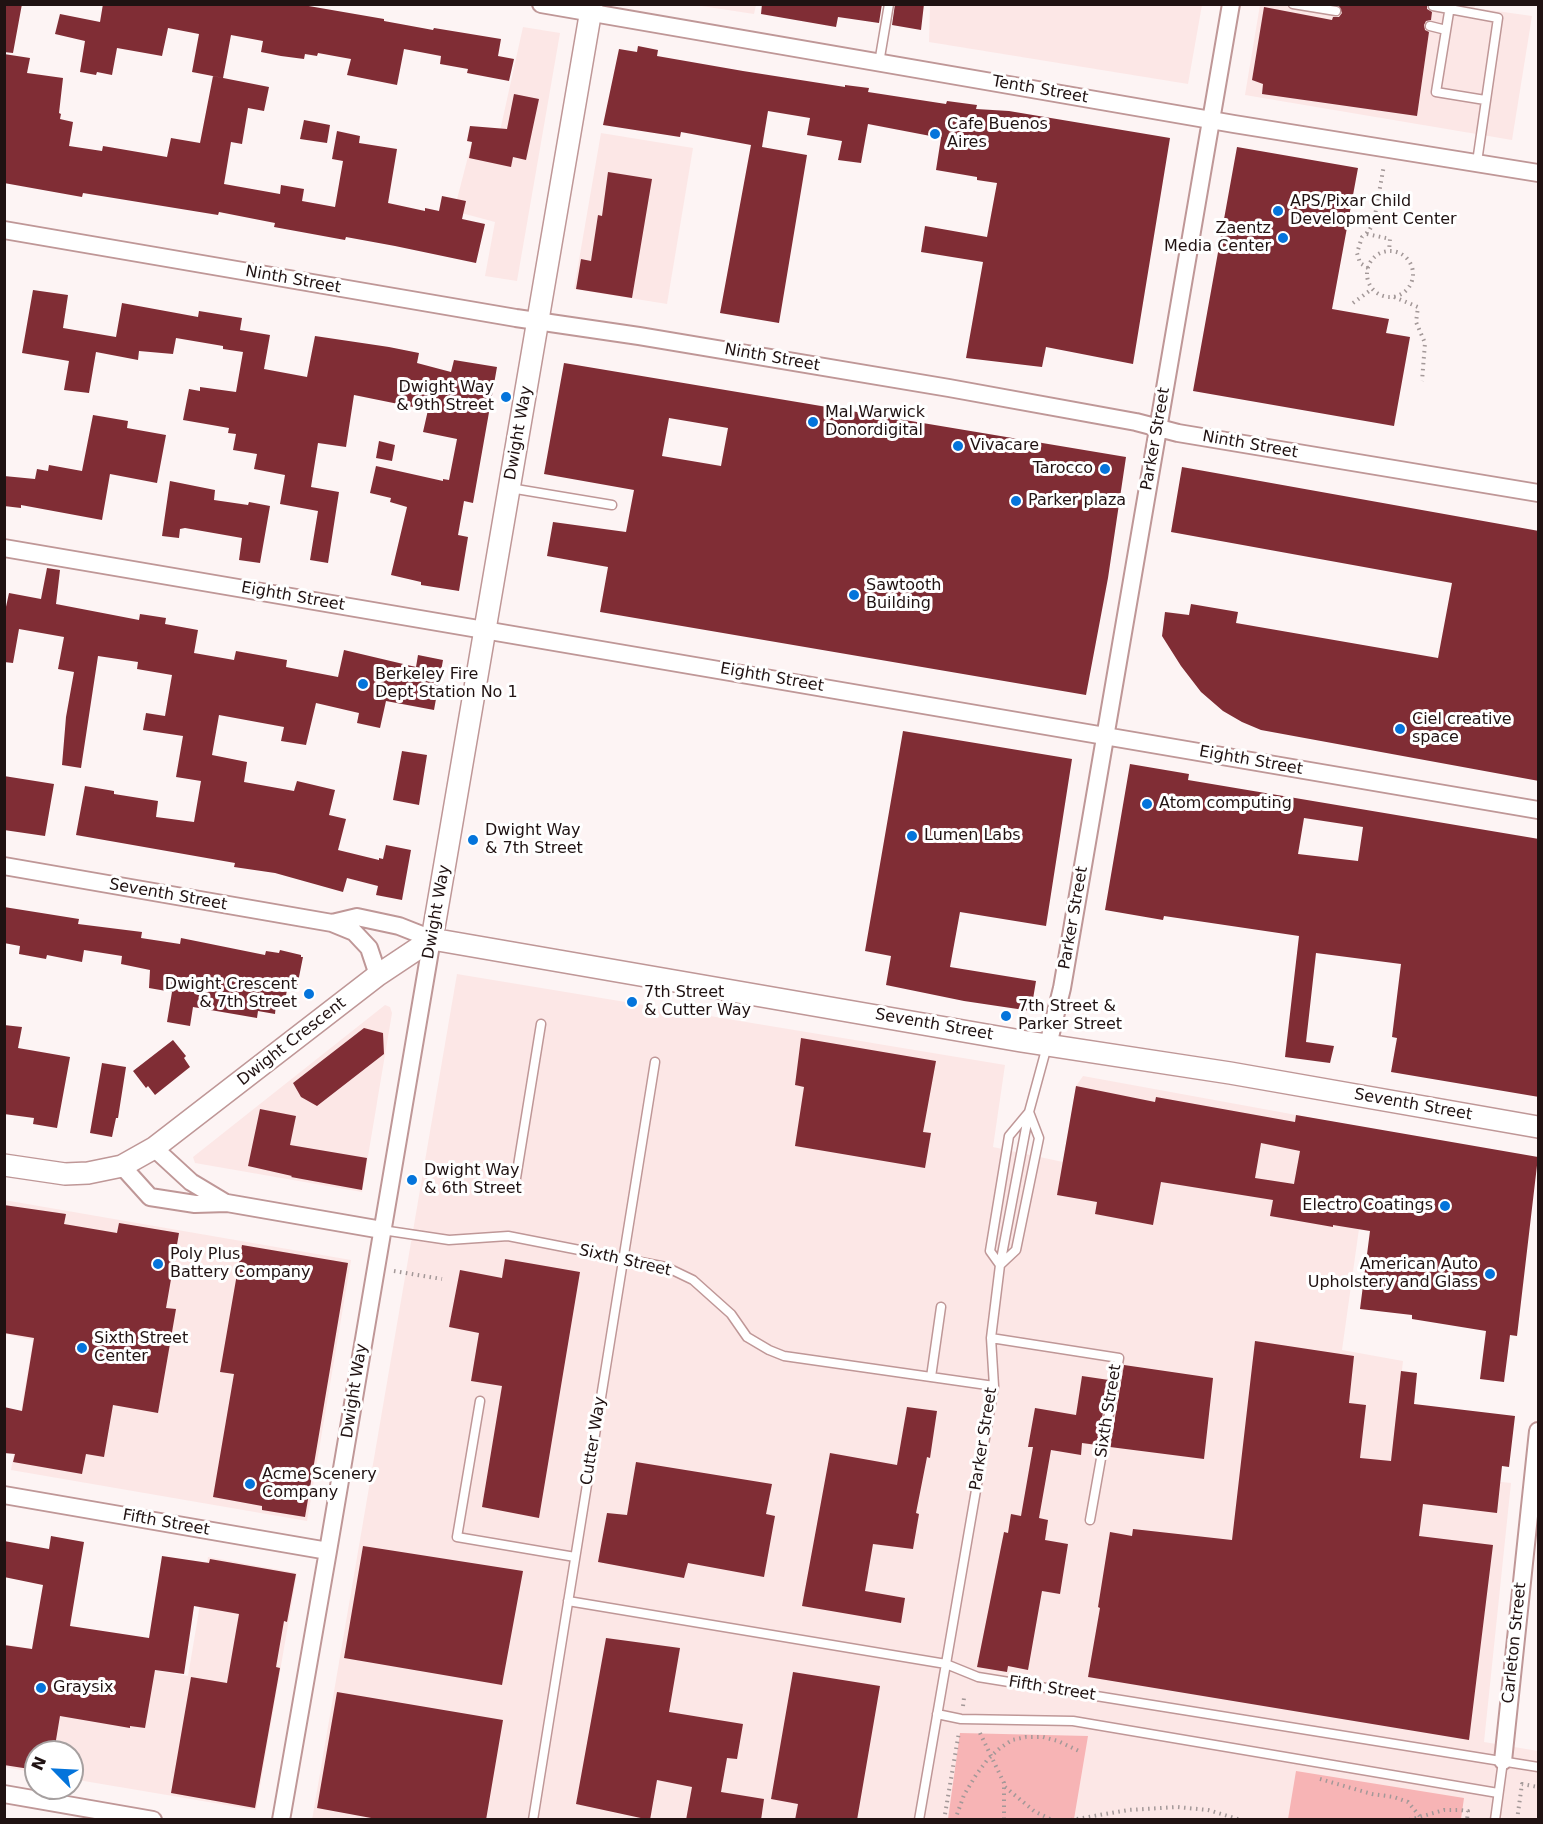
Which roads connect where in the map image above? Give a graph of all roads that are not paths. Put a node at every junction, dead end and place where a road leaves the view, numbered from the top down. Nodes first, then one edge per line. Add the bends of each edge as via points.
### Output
1 (541, 4) edge
2 (889, 4) edge
3 (1231, 4) edge
4 (1433, 6) edge
5 (1450, 7) edge
6 (1295, 8) edge
7 (591, 9) edge
8 (1331, 9) edge
9 (1430, 26) dead end
10 (1446, 30) junction
11 (879, 63) junction
12 (1485, 100) junction
13 (1211, 120) junction
14 (1477, 162) junction
15 (1539, 173) edge
16 (4, 230) edge
17 (539, 321) junction
18 (1158, 427) junction
19 (509, 488) junction
20 (1539, 493) edge
21 (612, 505) dead end
22 (4, 548) edge
23 (485, 630) junction
24 (1105, 736) junction
25 (1539, 810) edge
26 (4, 867) edge
27 (332, 922) junction
28 (432, 939) junction
29 (378, 975) junction
30 (541, 1024) dead end
31 (1048, 1045) junction
32 (655, 1062) dead end
33 (1029, 1112) junction
34 (1539, 1127) edge
35 (154, 1148) junction
36 (4, 1165) edge
37 (122, 1166) junction
38 (516, 1178) dead end
39 (227, 1203) junction
40 (382, 1230) junction
41 (624, 1258) junction
42 (1000, 1265) junction
43 (941, 1306) dead end
44 (991, 1338) junction
45 (931, 1377) junction
46 (994, 1386) junction
47 (480, 1401) dead end
48 (1539, 1431) edge
49 (4, 1495) edge
50 (1090, 1520) dead end
51 (328, 1551) junction
52 (576, 1557) junction
53 (568, 1600) junction
54 (946, 1664) junction
55 (937, 1714) junction
56 (1503, 1761) junction
57 (1539, 1767) edge
58 (1498, 1793) junction
59 (4, 1794) edge
60 (153, 1820) edge
61 (281, 1820) edge
62 (533, 1820) edge
63 (919, 1820) edge
64 (1495, 1820) edge

1 - 7 street, Tenth Street
2 - 11 lane
3 - 13 street, Parker Street
4 - 5 lane
5 - 10 lane
5 - 12 lane via 1498,18
6 - 8 lane
7 - 11 street, Tenth Street
7 - 17 street, Dwight Way
9 - 10 lane
10 - 12 lane via 1436,92
11 - 13 street, Tenth Street
12 - 14 lane
13 - 14 street, Tenth Street
13 - 18 street, Parker Street
14 - 15 street, Tenth Street
16 - 17 street, Ninth Street
17 - 18 street, Ninth Street via 949,388
17 - 19 street, Dwight Way
18 - 20 street, Ninth Street
18 - 24 street, Parker Street
19 - 21 lane
19 - 23 street, Dwight Way
22 - 23 street, Eighth Street
23 - 24 street, Eighth Street
23 - 28 street, Dwight Way
24 - 25 street, Eighth Street
24 - 31 street, Parker Street via 1062,988
26 - 27 street, Seventh Street
27 - 28 street, Seventh Street via 357,917 399,926
27 - 29 street, Seventh Street via 354,932 369,948
28 - 29 street, Dwight Crescent
28 - 31 street, Seventh Street
28 - 40 street, Dwight Way
29 - 35 street, Dwight Crescent
30 - 38 lane
31 - 33 lane, Parker Street
31 - 34 street, Seventh Street
32 - 41 lane, Cutter Way
33 - 42 lane
33 - 42 lane via 1039,1138 1016,1250
33 - 42 lane, Parker Street via 1009,1136 990,1251
35 - 37 street
35 - 39 street, Sixth Street via 191,1182
36 - 37 street via 65,1174
37 - 39 street, Sixth Street via 150,1197 195,1204
39 - 40 street, Sixth Street
40 - 41 lane, Sixth Street via 449,1240 508,1236
40 - 51 street, Dwight Way
41 - 45 lane, Sixth Street via 666,1267 693,1280 731,1314 747,1337 784,1356
41 - 52 lane, Cutter Way
42 - 44 lane, Parker Street
43 - 45 lane
44 - 46 lane, Parker Street
44 - 50 lane, Sixth Street via 1119,1358
45 - 46 lane, Sixth Street
46 - 54 lane, Parker Street
47 - 52 lane via 457,1537
48 - 56 street, Carleton Street
49 - 51 street, Fifth Street
51 - 61 street, Dwight Way
52 - 53 lane, Cutter Way
53 - 54 lane, Fifth Street
53 - 62 lane, Cutter Way
54 - 55 lane, Parker Street
54 - 56 lane, Fifth Street via 978,1677
55 - 58 lane, Fifth Street via 961,1719 1073,1721
55 - 63 lane, Parker Street
56 - 57 lane, Fifth Street
56 - 58 lane, Carleton Street
58 - 64 lane, Carleton Street
59 - 60 street

